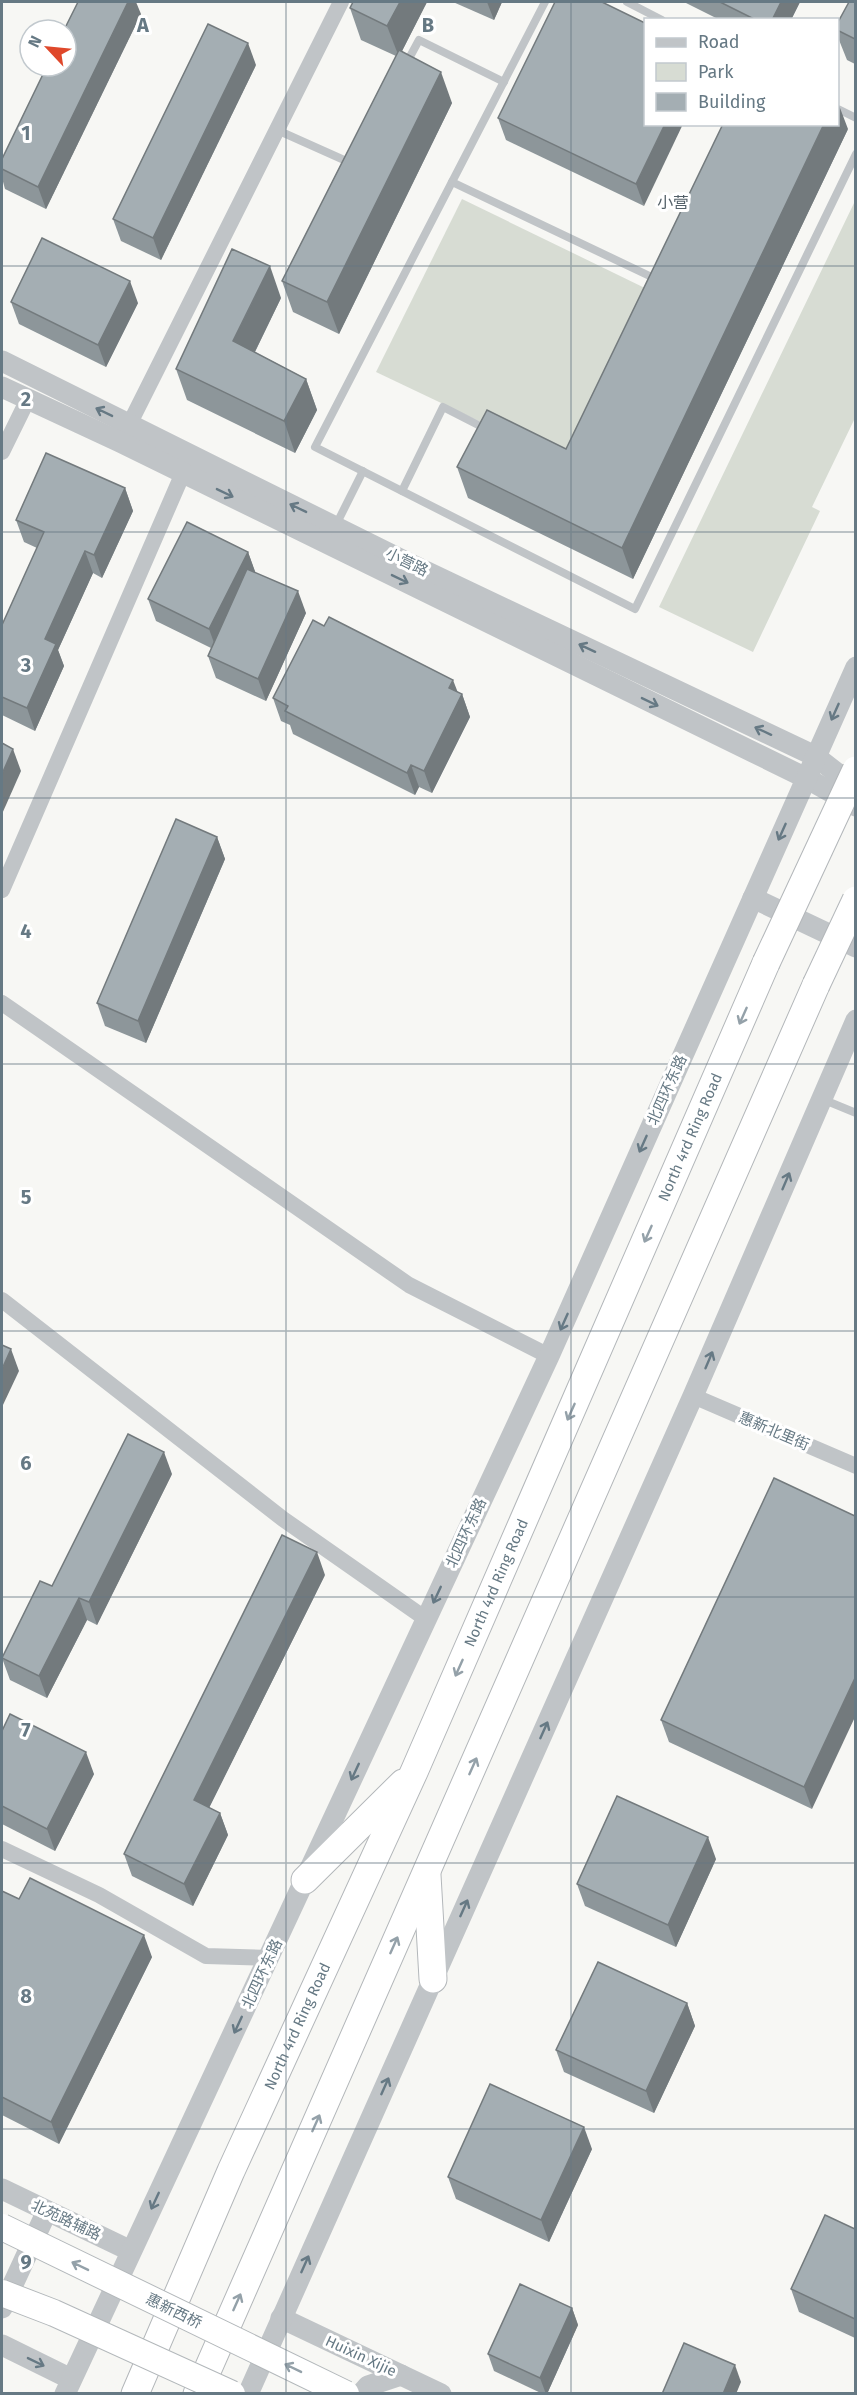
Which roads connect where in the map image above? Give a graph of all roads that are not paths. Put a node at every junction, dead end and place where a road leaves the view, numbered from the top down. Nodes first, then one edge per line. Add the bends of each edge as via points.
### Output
1 (341, 2) edge
2 (545, 2) edge
3 (627, 2) edge
4 (658, 18) edge
5 (403, 71) edge
6 (504, 82) junction
7 (839, 110) edge
8 (855, 118) edge
9 (277, 130) junction
10 (360, 154) edge
11 (855, 154) edge
12 (452, 182) junction
13 (669, 272) edge
14 (663, 283) junction
15 (658, 293) edge
16 (2, 361) edge
17 (2, 387) edge
18 (28, 399) junction
19 (125, 433) junction
20 (496, 434) edge
21 (4, 442) edge
22 (171, 445) junction
23 (363, 471) junction
24 (183, 473) junction
25 (402, 491) junction
26 (335, 527) junction
27 (855, 667) edge
28 (816, 756) junction
29 (855, 770) edge
30 (806, 778) junction
31 (855, 788) edge
32 (855, 806) edge
33 (2, 890) edge
34 (753, 898) junction
35 (855, 900) edge
36 (855, 947) edge
37 (2, 1003) edge
38 (855, 1020) edge
39 (822, 1098) junction
40 (855, 1113) edge
41 (2, 1300) edge
42 (549, 1356) junction
43 (693, 1396) junction
44 (855, 1466) edge
45 (426, 1619) junction
46 (414, 1772) junction
47 (2, 1849) edge
48 (427, 1871) junction
49 (304, 1880) junction
50 (269, 1958) junction
51 (433, 1979) junction
52 (2, 2189) edge
53 (47, 2211) junction
54 (2, 2227) edge
55 (131, 2251) junction
56 (2, 2293) edge
57 (2, 2308) edge
58 (281, 2318) junction
59 (2, 2345) edge
60 (401, 2375) junction
61 (68, 2386) edge
62 (135, 2394) edge
63 (197, 2394) edge
64 (232, 2394) edge
65 (248, 2394) edge
66 (346, 2394) edge
67 (362, 2394) edge
68 (441, 2394) edge

1 - 9 street
2 - 6 lane
3 - 4 lane
5 - 6 lane via 418,40
6 - 12 lane
7 - 8 lane
9 - 10 lane via 355,165
9 - 19 street
11 - 25 lane via 635,609
12 - 14 lane
12 - 23 lane via 315,447
13 - 14 lane
14 - 15 lane
19 -> 16 street, 小营路
17 - 18 street, 小营路
18 - 19 street, 小营路
18 - 21 street
19 - 22 street, 小营路
19 - 24 street, 小营路
20 - 25 lane via 442,407
22 - 24 street
26 -> 22 street, 小营路
23 - 25 lane
23 - 26 lane
24 -> 30 street, 小营路
24 - 33 street
28 -> 26 street, 小营路
27 -> 28 street, 北四环东路
28 - 30 street, 北四环东路
28 - 31 street, 小营路
29 -> 46 highway, North 4rd Ring Road, bridge via 766,963
30 - 32 street, 小营路
30 -> 34 street, 北四环东路
34 - 36 street
34 -> 42 street, 北四环东路
48 -> 35 highway, bridge
37 - 42 street via 409,1285
38 - 39 street
39 - 40 lane
43 -> 39 street
41 - 45 street via 282,1519
42 -> 45 street, 北四环东路
43 - 44 street, 惠新北里街
51 -> 43 street
45 -> 49 street, 北四环东路
46 - 49 highway
46 - 62 highway, North 4rd Ring Road via 231,2171
47 - 50 street via 99,1895 206,1956
48 - 51 highway
63 -> 48 highway
49 - 50 street, 北四环东路
50 -> 55 street, 北四环东路
58 -> 51 street
52 - 53 street, 北苑路辅路
53 - 55 street, 北苑路辅路
53 - 57 street
66 -> 54 main road, 惠新西桥, bridge
55 - 61 street, 北四环东路
56 - 64 main road, bridge
58 - 60 street, Huixin Xijie
58 - 65 street
59 -> 61 street
60 - 67 street via 368,2386
60 - 68 street, Huixin Xijie

